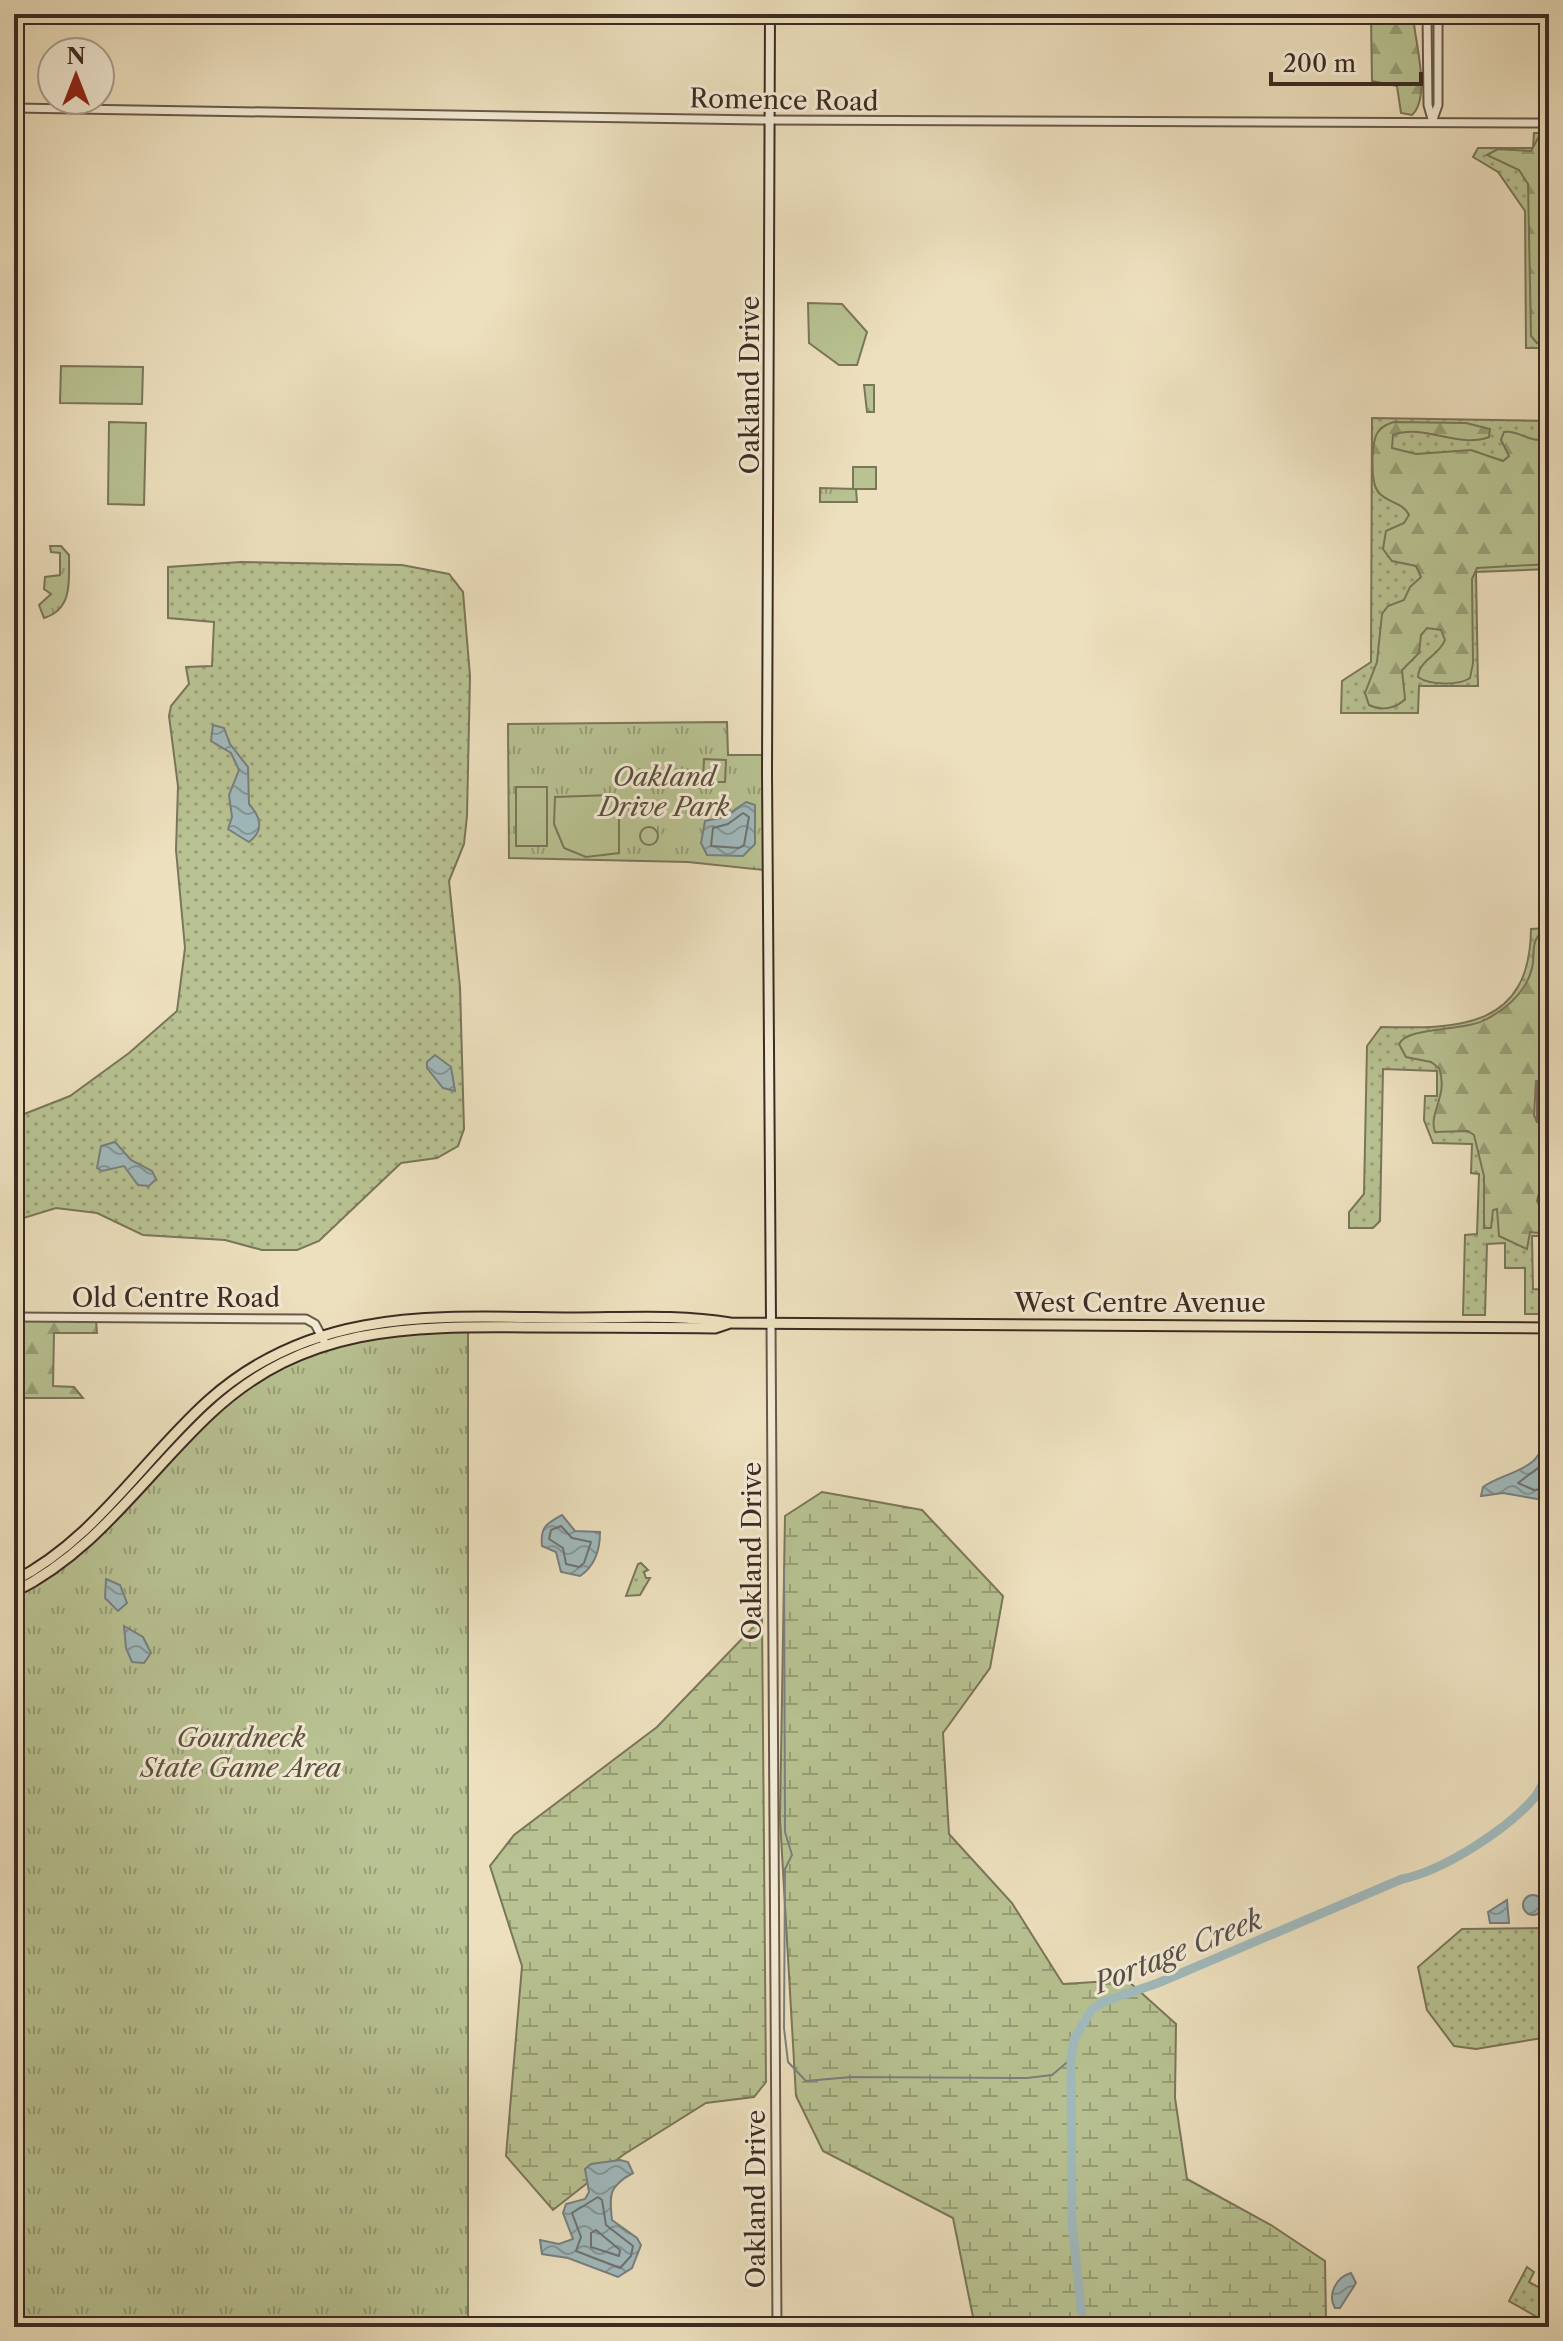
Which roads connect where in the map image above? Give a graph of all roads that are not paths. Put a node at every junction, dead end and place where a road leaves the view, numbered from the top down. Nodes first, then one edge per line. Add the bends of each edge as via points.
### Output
1 (770, 14) edge
2 (1427, 14) edge
3 (1438, 14) edge
4 (16, 108) edge
5 (770, 120) junction
6 (1432, 122) junction
7 (1549, 123) edge
8 (14, 1317) edge
9 (771, 1322) junction
10 (1549, 1328) edge
11 (323, 1339) junction
12 (14, 1581) edge
13 (14, 1592) edge
14 (777, 2327) edge

1 - 5 main road, Oakland Drive
2 - 6 street
3 - 6 street via 1438,105
4 - 5 street, Romence Road
5 - 6 street, Romence Road
5 - 9 main road, Oakland Drive
6 - 7 street, Romence Road
8 - 11 street, Old Centre Road via 306,1319
9 - 10 main road, West Centre Avenue
9 - 11 main road, West Centre Avenue via 417,1318 366,1323
9 - 14 street, Oakland Drive
11 - 12 main road, West Centre Avenue via 274,1355 218,1392 87,1531
11 - 13 main road, West Centre Avenue via 242,1387 85,1546

